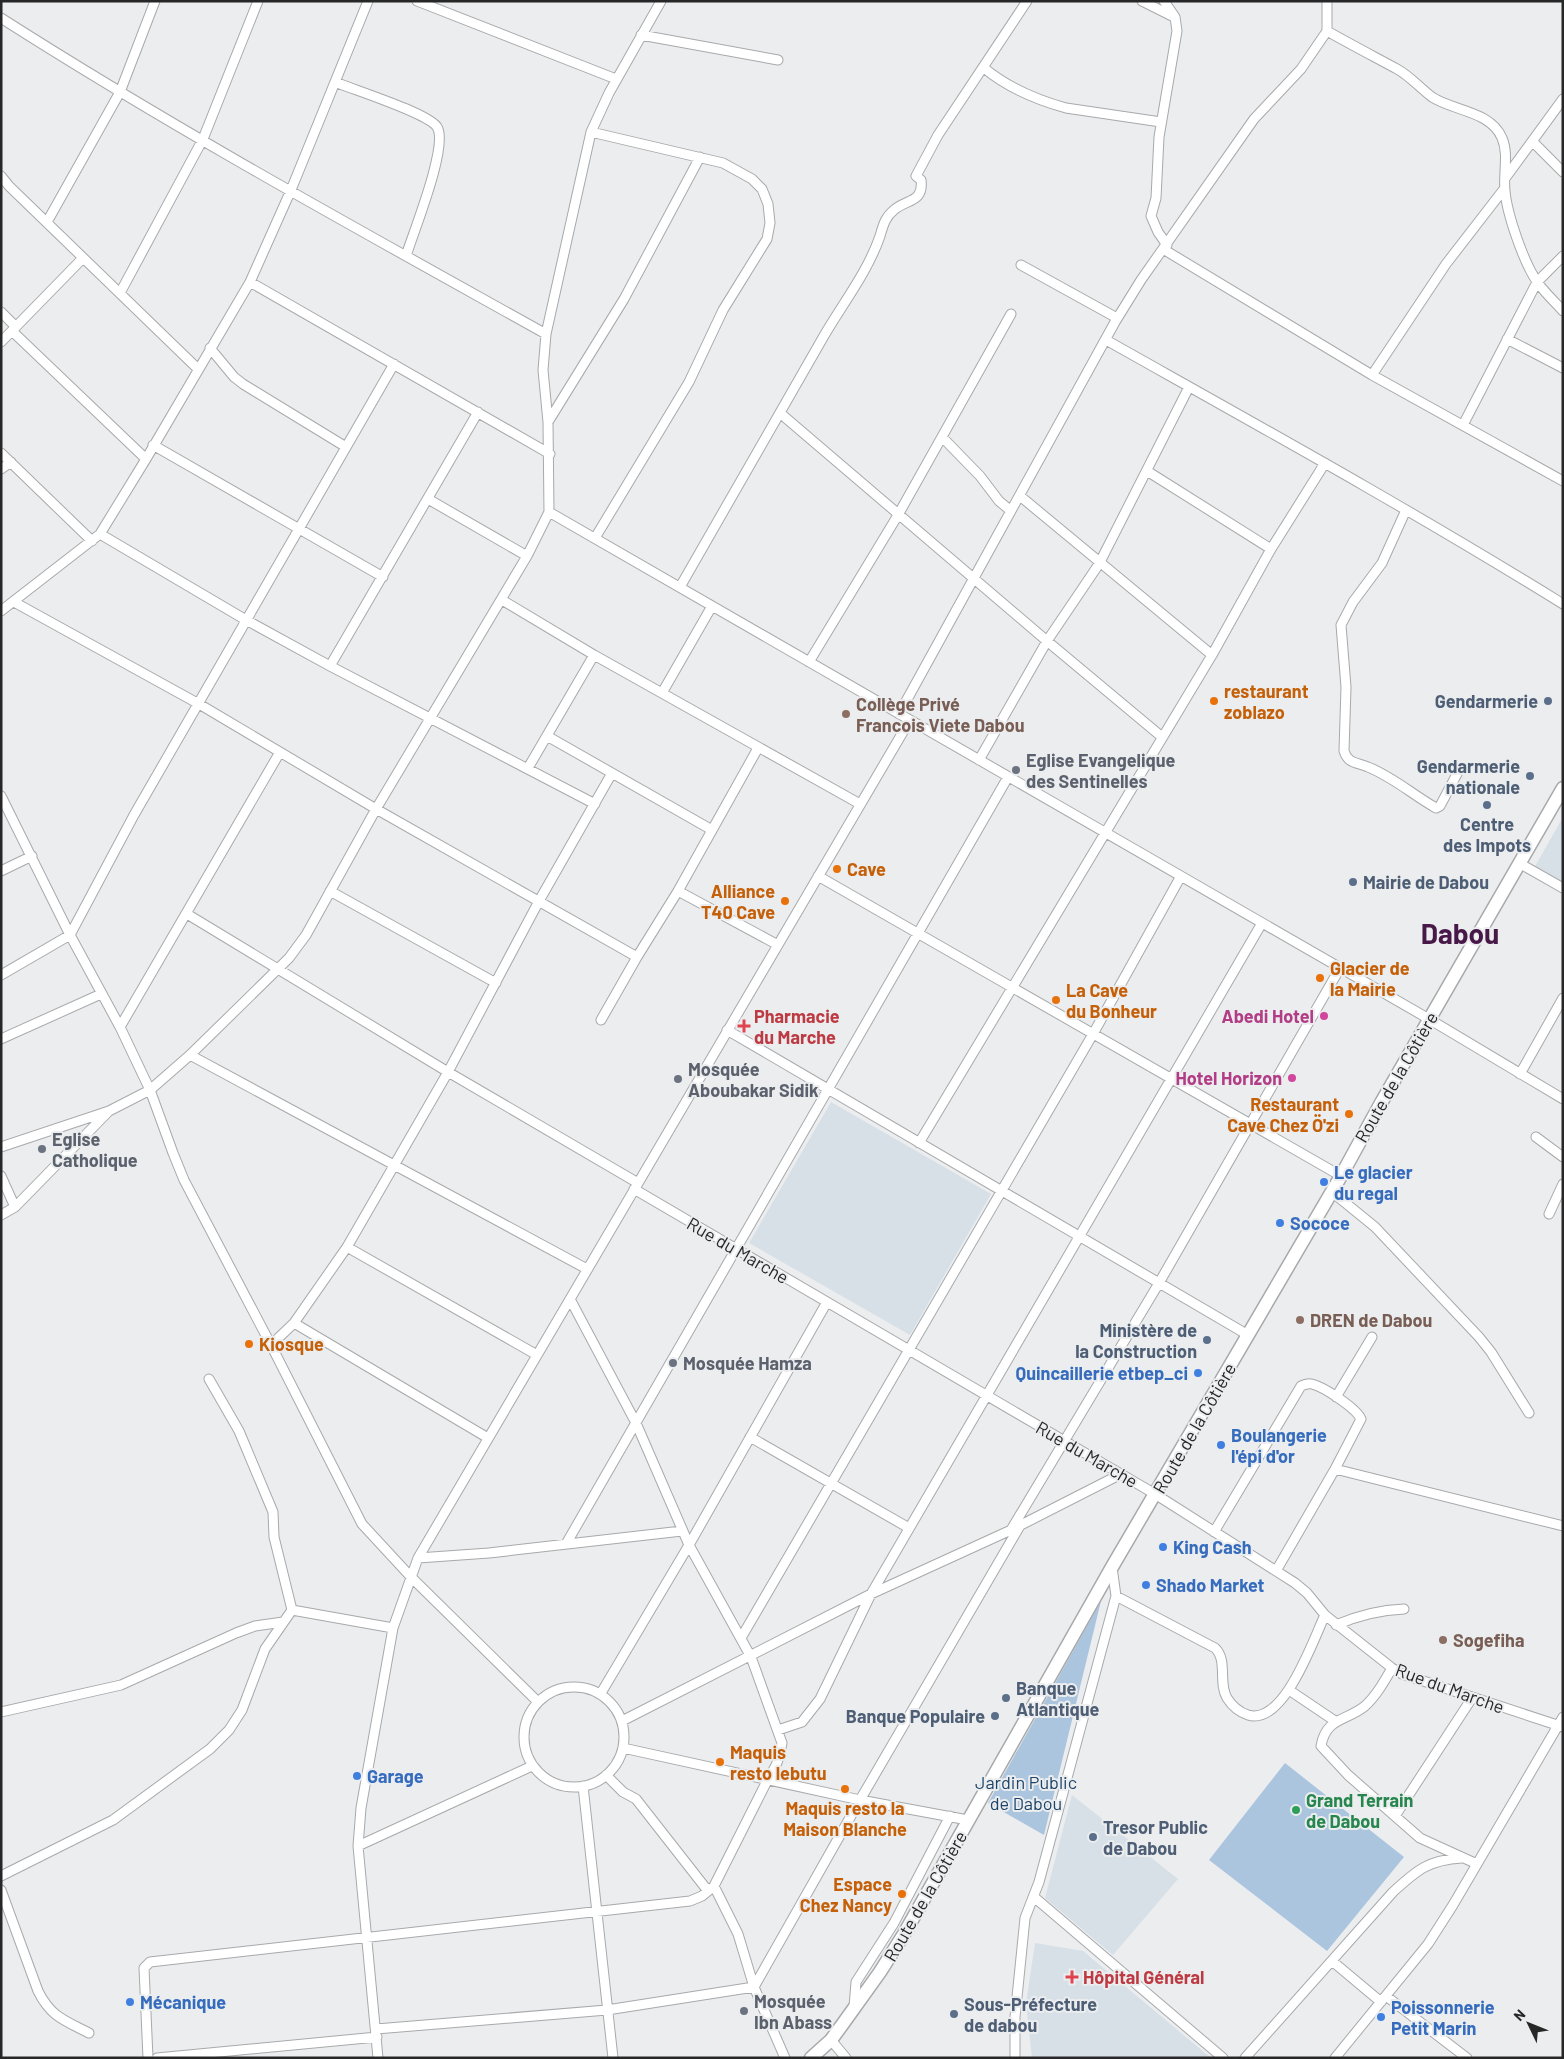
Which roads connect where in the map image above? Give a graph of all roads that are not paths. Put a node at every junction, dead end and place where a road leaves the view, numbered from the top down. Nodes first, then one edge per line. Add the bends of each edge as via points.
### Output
1 (155, 1) edge
2 (258, 1) edge
3 (368, 1) edge
4 (417, 1) edge
5 (661, 1) edge
6 (1027, 1) edge
7 (1142, 1) edge
8 (1164, 1) edge
9 (1327, 1) edge
10 (1175, 17) junction
11 (1, 18) edge
12 (1326, 31) junction
13 (641, 35) junction
14 (778, 60) dead end
15 (984, 68) junction
16 (616, 79) junction
17 (336, 82) junction
18 (120, 92) junction
19 (1563, 99) edge
20 (1161, 122) junction
21 (591, 132) junction
22 (203, 139) junction
23 (1532, 142) junction
24 (700, 156) junction
25 (1563, 172) edge
26 (1, 176) edge
27 (1506, 177) junction
28 (1504, 189) junction
29 (292, 190) junction
30 (46, 222) junction
31 (1165, 247) junction
32 (406, 256) junction
33 (1563, 256) edge
34 (83, 258) junction
35 (1021, 266) dead end
36 (250, 282) junction
37 (1537, 282) junction
38 (120, 293) junction
39 (1563, 311) edge
40 (1, 312) edge
41 (1011, 314) dead end
42 (1117, 318) junction
43 (14, 329) junction
44 (546, 334) junction
45 (1507, 339) junction
46 (1106, 340) junction
47 (1, 342) edge
48 (210, 348) junction
49 (394, 364) junction
50 (1563, 368) edge
51 (198, 369) junction
52 (1372, 375) junction
53 (1189, 387) junction
54 (478, 412) junction
55 (780, 412) junction
56 (548, 422) junction
57 (1463, 425) junction
58 (942, 437) junction
59 (154, 445) junction
60 (346, 447) junction
61 (1, 453) edge
62 (550, 454) junction
63 (146, 459) junction
64 (11, 462) junction
65 (1325, 463) junction
66 (1, 469) edge
67 (1146, 471) junction
68 (1563, 481) edge
69 (1020, 496) junction
70 (428, 499) junction
71 (1406, 510) junction
72 (1012, 511) junction
73 (549, 512) junction
74 (898, 515) junction
75 (300, 529) junction
76 (100, 534) junction
77 (595, 538) junction
78 (92, 541) junction
79 (1270, 549) junction
80 (527, 556) junction
81 (1099, 564) junction
82 (383, 577) junction
83 (974, 579) junction
84 (680, 587) junction
85 (502, 600) junction
86 (14, 602) junction
87 (1563, 604) edge
88 (712, 606) junction
89 (1, 611) edge
90 (246, 620) junction
91 (1047, 642) junction
92 (594, 655) junction
93 (1212, 655) junction
94 (809, 662) junction
95 (330, 666) junction
96 (662, 693) junction
97 (199, 704) junction
98 (899, 714) junction
99 (432, 718) junction
100 (910, 720) junction
101 (547, 736) junction
102 (1162, 737) junction
103 (758, 748) junction
104 (280, 752) junction
105 (979, 760) junction
106 (528, 768) junction
107 (1458, 772) dead end
108 (612, 774) junction
109 (1008, 777) junction
110 (1563, 788) edge
111 (1, 796) edge
112 (595, 804) junction
113 (860, 804) junction
114 (376, 809) junction
115 (712, 830) junction
116 (1104, 832) junction
117 (32, 856) junction
118 (1519, 863) junction
119 (1, 871) edge
120 (818, 876) junction
121 (1181, 876) junction
122 (1563, 888) edge
123 (330, 891) junction
124 (678, 891) junction
125 (539, 901) junction
126 (187, 914) junction
127 (1262, 923) junction
128 (918, 934) junction
129 (70, 935) junction
130 (778, 945) junction
131 (637, 957) junction
132 (1340, 968) junction
133 (279, 970) junction
134 (1, 975) edge
135 (496, 983) junction
136 (1011, 987) junction
137 (101, 994) junction
138 (1563, 998) edge
139 (1429, 1019) junction
140 (601, 1020) dead end
141 (120, 1027) junction
142 (727, 1030) junction
143 (1093, 1034) junction
144 (1, 1039) edge
145 (190, 1055) junction
146 (448, 1072) junction
147 (1520, 1074) junction
148 (1171, 1078) junction
149 (828, 1089) junction
150 (150, 1090) junction
151 (1563, 1099) edge
152 (109, 1112) junction
153 (1250, 1124) junction
154 (1536, 1137) dead end
155 (919, 1143) junction
156 (1, 1147) edge
157 (1563, 1157) edge
158 (394, 1164) junction
159 (1, 1176) edge
160 (1341, 1176) junction
161 (1563, 1184) edge
162 (636, 1186) junction
163 (1001, 1190) junction
164 (1332, 1192) junction
165 (15, 1207) junction
166 (1549, 1214) dead end
167 (1, 1215) edge
168 (1080, 1236) junction
169 (348, 1247) junction
170 (736, 1249) junction
171 (587, 1269) junction
172 (1160, 1283) junction
173 (570, 1299) junction
174 (827, 1302) junction
175 (294, 1323) junction
176 (1248, 1335) junction
177 (1372, 1337) dead end
178 (271, 1345) junction
179 (908, 1350) junction
180 (537, 1355) junction
181 (209, 1379) dead end
182 (988, 1396) junction
183 (1336, 1398) junction
184 (1528, 1413) dead end
185 (636, 1423) junction
186 (750, 1437) junction
187 (488, 1438) junction
188 (1064, 1441) junction
189 (1335, 1469) junction
190 (1121, 1474) junction
191 (831, 1483) junction
192 (1155, 1494) junction
193 (1021, 1524) junction
194 (1563, 1526) edge
195 (910, 1528) junction
196 (1010, 1530) junction
197 (682, 1531) junction
198 (1214, 1532) junction
199 (566, 1544) junction
200 (689, 1545) junction
201 (418, 1558) junction
202 (1112, 1566) junction
203 (1276, 1571) junction
204 (411, 1577) junction
205 (871, 1594) junction
206 (1116, 1596) junction
207 (1404, 1609) dead end
208 (292, 1610) junction
209 (1325, 1615) junction
210 (283, 1622) junction
211 (1336, 1625) junction
212 (393, 1628) junction
213 (741, 1638) junction
214 (751, 1657) junction
215 (1392, 1668) junction
216 (1289, 1690) junction
217 (601, 1693) junction
218 (1472, 1698) junction
219 (537, 1702) junction
220 (1, 1712) edge
221 (622, 1720) junction
222 (1335, 1721) junction
223 (1561, 1723) edge
224 (778, 1730) junction
225 (623, 1748) junction
226 (532, 1766) junction
227 (606, 1775) junction
228 (768, 1779) junction
229 (583, 1786) junction
230 (860, 1800) junction
231 (950, 1816) junction
232 (1395, 1816) junction
233 (968, 1820) junction
234 (358, 1846) junction
235 (930, 1855) junction
236 (1466, 1858) junction
237 (945, 1864) junction
238 (1477, 1864) junction
239 (1, 1876) edge
240 (711, 1889) junction
241 (1, 1890) edge
242 (1034, 1897) junction
243 (598, 1911) junction
244 (894, 1923) junction
245 (904, 1934) junction
246 (366, 1936) junction
247 (1332, 1961) junction
248 (868, 1964) junction
249 (880, 1972) junction
250 (754, 1987) junction
251 (1384, 1999) junction
252 (607, 2010) junction
253 (854, 2010) junction
254 (89, 2033) dead end
255 (376, 2033) junction
256 (832, 2040) junction
257 (148, 2058) edge
258 (157, 2058) edge
259 (378, 2058) edge
260 (613, 2058) edge
261 (784, 2058) edge
262 (811, 2058) edge
263 (846, 2058) edge
264 (1015, 2058) edge
265 (1223, 2058) edge
266 (1245, 2058) edge
267 (1335, 2058) edge
268 (1467, 2058) edge

1 - 18 street
2 - 22 street
3 - 17 street
4 - 16 street
5 - 13 street
6 - 15 street
7 - 10 street
8 - 10 street
9 - 12 street
10 - 20 street via 1178,31
11 - 18 street
12 - 27 street via 1398,69 1433,98 1467,111 1494,127 1502,138
12 - 31 street via 1301,68 1254,119
13 - 14 street
13 - 16 street
15 - 20 street via 999,81 1051,104
15 - 55 street via 938,135 916,176 922,187 918,197 894,209 885,219 876,248
16 - 21 street
17 - 29 street
17 - 32 street via 423,116 437,125 440,132 435,168
18 - 22 street
18 - 30 street
19 - 23 street
20 - 31 street via 1156,198 1151,216
21 - 24 street
21 - 44 street
22 - 29 street
22 - 38 street
23 - 25 street
23 - 27 street
24 - 56 street via 624,299
24 - 77 street via 724,163 752,179 762,189 770,223 767,239 723,310 689,382
26 - 30 street
27 - 28 street
28 - 37 street via 1508,213
28 - 52 street via 1450,257
29 - 32 street
29 - 36 street
30 - 34 street
31 - 42 street
31 - 52 street
32 - 44 street
33 - 37 street
34 - 38 street
34 - 43 street
35 - 42 street
36 - 48 street
36 - 49 street
37 - 39 street
37 - 45 street
38 - 51 street
40 - 43 street
41 - 58 street
42 - 46 street
43 - 47 street
43 - 63 street
44 - 56 street via 543,370
45 - 50 street
45 - 57 street
46 - 53 street
46 - 69 street
48 - 51 street
48 - 60 street via 234,378
49 - 54 street
49 - 60 street
51 - 59 street
52 - 57 street
53 - 65 street
53 - 67 street
54 - 62 street
54 - 70 street
55 - 74 street
55 - 84 street
56 - 62 street
57 - 68 street
58 - 72 street via 999,501
58 - 74 street
59 - 63 street
59 - 75 street
60 - 75 street
61 - 64 street
62 - 73 street
63 - 76 street
64 - 66 street
64 - 78 street
65 - 71 street
65 - 79 street
67 - 79 street
67 - 81 street
69 - 72 street
69 - 81 street
70 - 80 street
70 - 82 street
71 - 87 street
71 - 107 street via 1382,563 1353,602 1341,625 1346,687 1344,751 1350,762 1367,766 1394,780 1436,808
72 - 83 street
73 - 77 street
73 - 80 street
74 - 83 street
74 - 94 street
75 - 82 street
75 - 90 street
76 - 78 street
76 - 90 street
77 - 84 street
78 - 86 street
79 - 93 street
80 - 85 street
81 - 91 street
81 - 93 street
82 - 95 street
83 - 91 street
83 - 98 street
84 - 88 street
85 - 92 street
85 - 99 street
86 - 89 street
86 - 97 street
88 - 94 street
88 - 96 street
90 - 95 street
90 - 97 street
91 - 102 street
91 - 105 street
92 - 96 street
92 - 101 street
93 - 102 street
94 - 98 street
95 - 99 street
96 - 103 street
97 - 104 street
97 - 129 street via 134,815
98 - 100 street
99 - 106 street
99 - 114 street
100 - 105 street
100 - 113 street
101 - 106 street
101 - 108 street
102 - 116 street
103 - 113 street
103 - 115 street
104 - 114 street
104 - 126 street
105 - 109 street
106 - 112 street
108 - 112 street
108 - 115 street
109 - 116 street
109 - 128 street
110 - 118 main road, Route de la Côtière
111 - 117 street
112 - 125 street
113 - 120 street
114 - 123 street
114 - 125 street
115 - 124 street
116 - 121 street
116 - 136 street
117 - 119 street
117 - 129 street
118 - 122 street
118 - 139 main road, Route de la Côtière
120 - 128 street
120 - 130 street
121 - 127 street
121 - 143 street
123 - 133 street via 306,935
123 - 135 street
124 - 130 street
124 - 131 street
125 - 131 street
125 - 135 street
126 - 133 street, Rue du Marche
126 - 141 street
127 - 132 street
127 - 148 street
128 - 136 street
128 - 149 street
129 - 134 street
129 - 137 street
130 - 142 street
131 - 140 street
132 - 139 street
132 - 153 street
133 - 145 street
133 - 146 street, Rue du Marche
135 - 146 street
136 - 143 street
136 - 155 street
137 - 141 street
137 - 144 street
138 - 147 street
139 - 147 street
139 - 160 main road, Route de la Côtière
141 - 150 street
142 - 149 street
142 - 162 street
143 - 148 street
143 - 163 street
145 - 150 street
145 - 158 street
146 - 158 street
146 - 162 street, Rue du Marche
147 - 151 street
148 - 153 street
148 - 168 street
149 - 155 street
149 - 170 street
150 - 152 street
150 - 178 street via 184,1180
152 - 156 street
152 - 165 street
153 - 160 street
153 - 172 street
154 - 157 street
155 - 163 street
158 - 169 street
158 - 171 street
159 - 165 street
160 - 164 main road, Route de la Côtière
161 - 166 street
162 - 170 street, Rue du Marche
162 - 171 street
163 - 168 street
163 - 179 street
164 - 176 main road, Route de la Côtière
164 - 184 street via 1375,1227 1479,1337
165 - 167 street
168 - 172 street
168 - 182 street
169 - 175 street
169 - 180 street
170 - 174 street, Rue du Marche
170 - 185 street
171 - 173 street
172 - 176 street
172 - 188 street
173 - 180 street
173 - 185 street
174 - 179 street, Rue du Marche
174 - 186 street
175 - 178 street
175 - 187 street
176 - 192 main road, Route de la Côtière
177 - 183 street
178 - 204 street via 362,1524
179 - 182 street, Rue du Marche
179 - 191 street
180 - 187 street
181 - 208 street via 239,1431 273,1512 274,1537
182 - 188 street, Rue du Marche
182 - 195 street
183 - 189 street via 1354,1409 1361,1419
183 - 198 street via 1313,1384 1301,1386
185 - 197 street
185 - 199 street
186 - 191 street
186 - 200 street
187 - 201 street
188 - 190 street, Rue du Marche
188 - 196 street
189 - 194 street
189 - 203 street
190 - 192 street, Rue du Marche
190 - 193 street
191 - 195 street
191 - 213 street
192 - 198 street, Rue du Marche
192 - 202 main road, Route de la Côtière
193 - 196 street
193 - 230 street
195 - 205 street
196 - 205 street
197 - 199 street
197 - 200 street
198 - 203 street, Rue du Marche
199 - 201 street
200 - 213 street
200 - 217 street
201 - 204 street
202 - 206 street
202 - 233 main road, Route de la Côtière
203 - 209 street, Rue du Marche via 1307,1593
204 - 212 street
204 - 219 street
205 - 214 street
205 - 224 street via 820,1699 802,1722
206 - 216 street via 1219,1652 1223,1688 1234,1708 1245,1714 1263,1715
206 - 242 street
207 - 211 street via 1364,1614
208 - 210 street
208 - 212 street
209 - 211 street, Rue du Marche
209 - 216 street
210 - 220 street via 236,1633 122,1685
210 - 239 street via 265,1649 242,1710 229,1730 210,1749 113,1820
211 - 215 street, Rue du Marche
212 - 234 street via 361,1808
213 - 214 street
214 - 221 street
214 - 224 street
215 - 218 street, Rue du Marche
215 - 222 street via 1363,1708
216 - 222 street
217 - 219 street via 585,1687 568,1686 551,1691
217 - 221 street via 614,1705
218 - 223 street, Rue du Marche
218 - 232 street
219 - 226 street via 523,1733 525,1750
221 - 225 street
222 - 232 street via 1322,1741 1324,1752
223 - 238 street
224 - 228 street via 781,1755
225 - 227 street via 617,1763
225 - 228 street
226 - 229 street via 555,1784
226 - 234 street
227 - 229 street
227 - 240 street via 623,1792 636,1799
228 - 230 street
228 - 240 street
229 - 243 street
230 - 231 street
230 - 250 street
231 - 233 street
231 - 235 street
232 - 236 street via 1429,1843
233 - 237 main road, Route de la Côtière
234 - 246 street
235 - 237 street
235 - 244 street
236 - 238 street
236 - 247 street via 1434,1861 1409,1877
237 - 245 main road, Route de la Côtière
238 - 251 street via 1428,1944
240 - 243 street via 690,1901
240 - 250 street via 738,1934
241 - 254 street via 45,2006 54,2015
242 - 264 street via 1025,1918 1015,2017
242 - 265 street
243 - 246 street
243 - 252 street
244 - 245 street
244 - 248 street
245 - 249 main road, Route de la Côtière
246 - 255 street
246 - 257 street via 150,1962 144,1968
247 - 251 street
247 - 266 street
248 - 249 street
248 - 253 street via 856,1982
249 - 253 main road, Route de la Côtière
250 - 252 street
250 - 261 street
251 - 267 street
251 - 268 street
252 - 255 street
252 - 260 street
253 - 256 main road, Route de la Côtière
255 - 258 street
255 - 259 street
256 - 262 main road, Route de la Côtière
256 - 263 street

